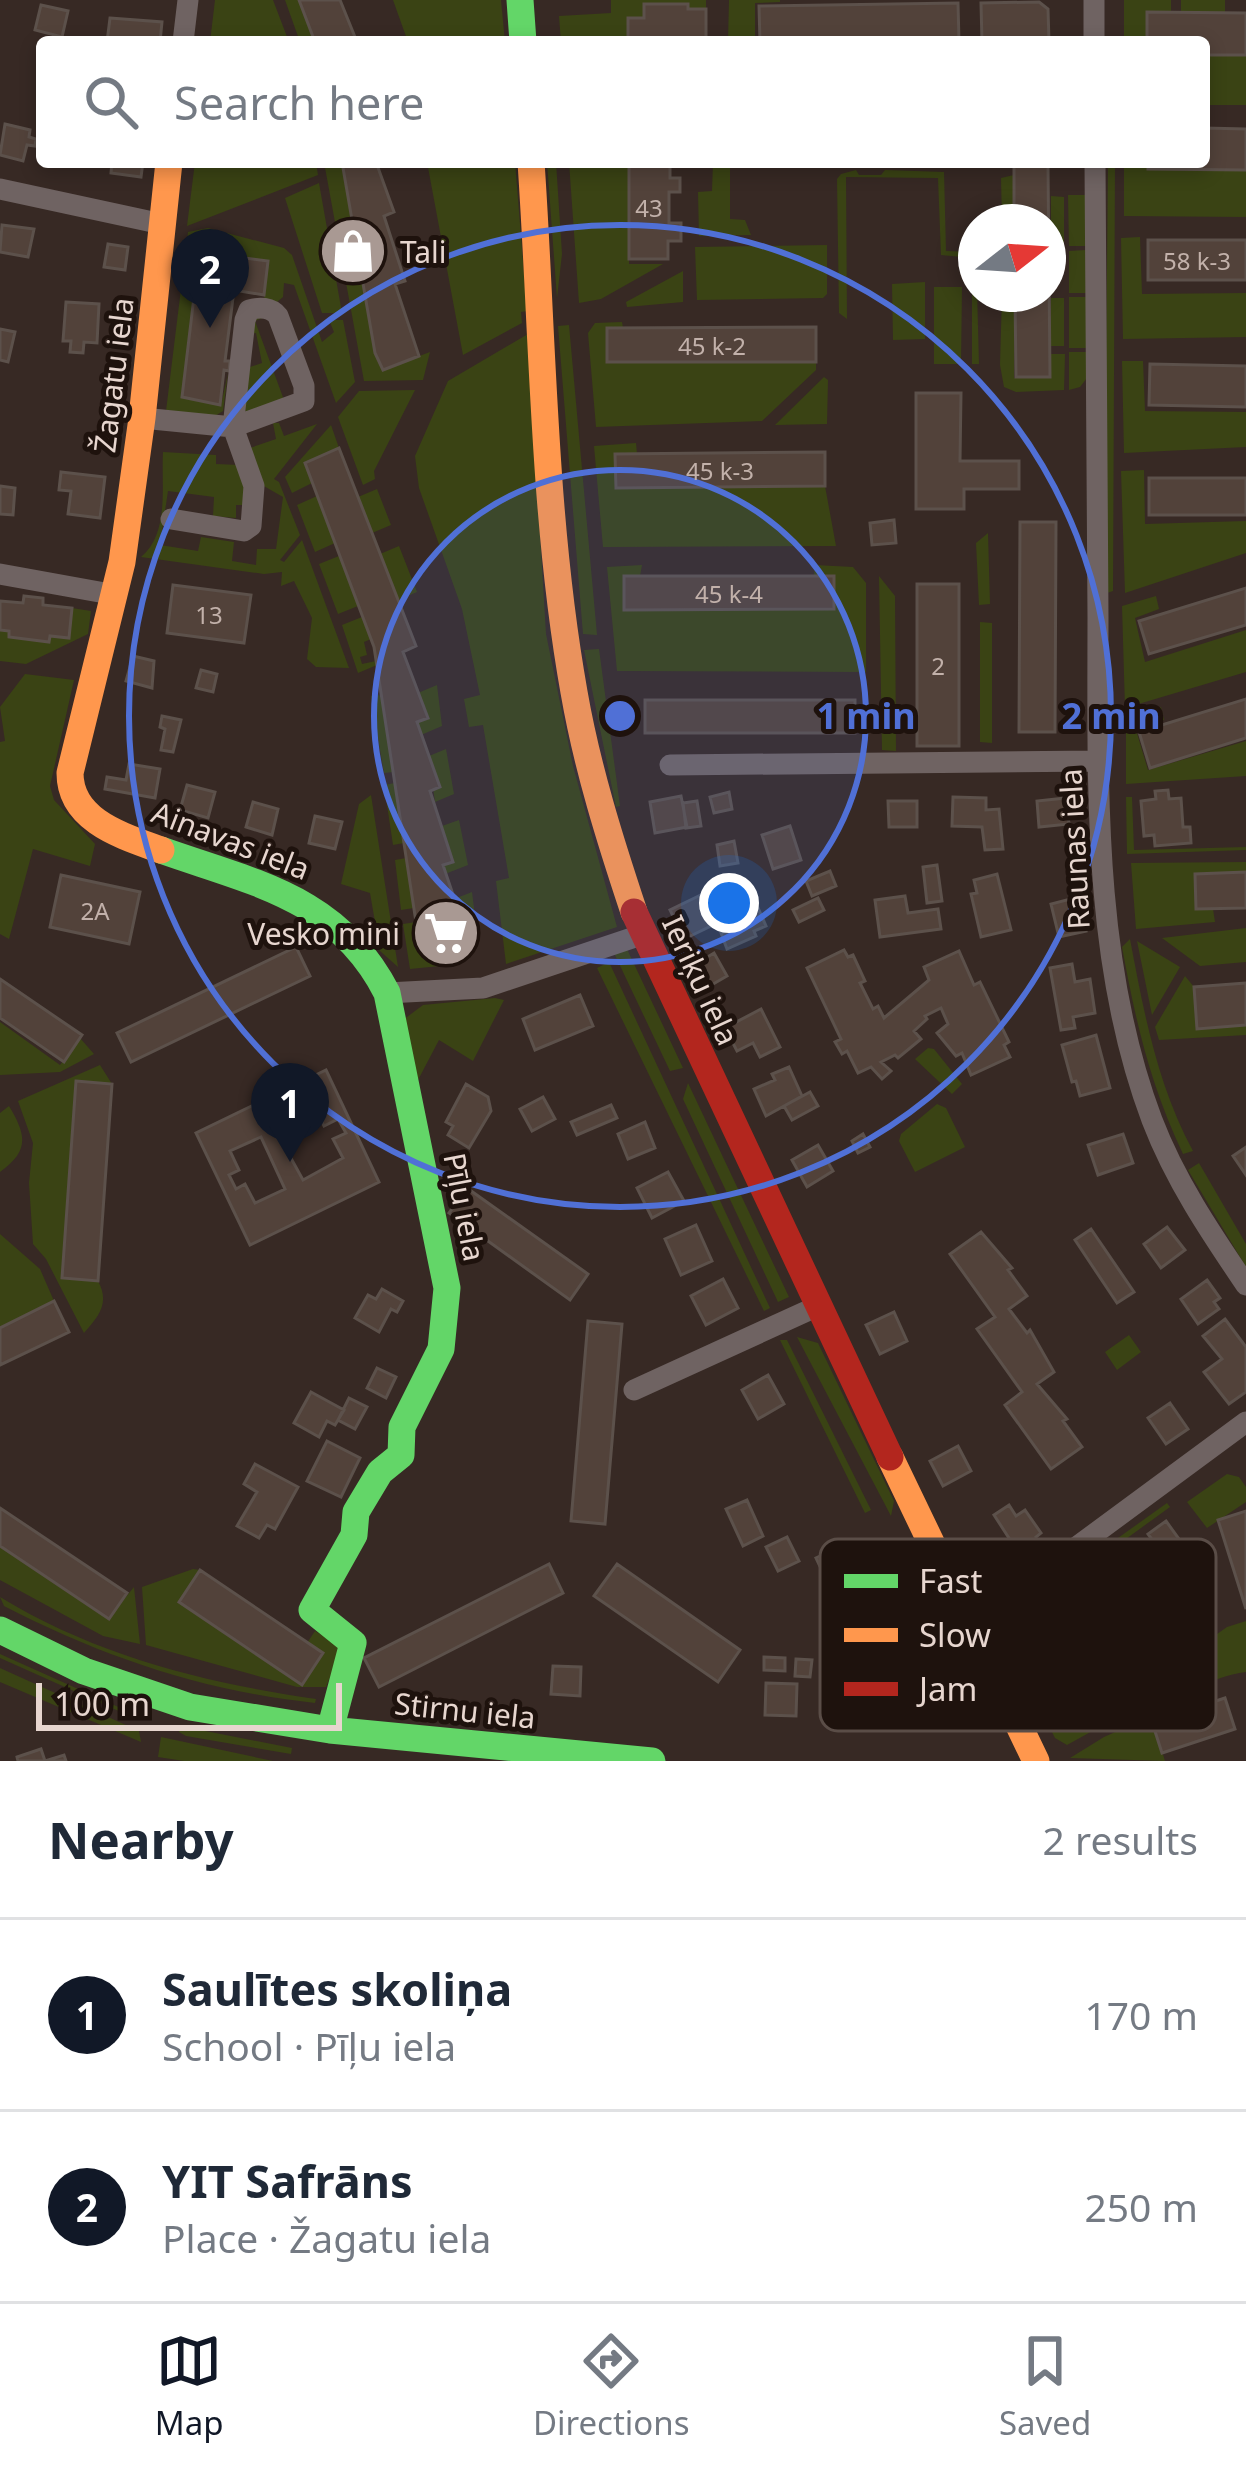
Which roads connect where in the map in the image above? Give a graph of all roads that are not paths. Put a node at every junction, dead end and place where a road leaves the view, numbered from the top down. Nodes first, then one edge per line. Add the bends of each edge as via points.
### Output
1 (188, 0) edge
2 (520, 0) edge
3 (1094, 0) edge
4 (184, 36) edge
5 (523, 36) edge
6 (1094, 36) edge
7 (169, 168) edge
8 (531, 168) edge
9 (1095, 168) edge
10 (0, 189) edge
11 (162, 224) junction
12 (142, 418) junction
13 (233, 428) junction
14 (171, 520) dead end
15 (0, 574) edge
16 (116, 595) junction
17 (1099, 761) junction
18 (670, 765) dead end
19 (70, 773) joint
20 (641, 935) junction
21 (387, 993) junction
22 (1246, 1286) edge
23 (818, 1306) junction
24 (634, 1390) dead end
25 (1246, 1422) edge
26 (930, 1539) edge
27 (1088, 1539) edge
28 (0, 1630) edge
29 (330, 1730) junction
30 (1022, 1731) edge
31 (652, 1761) edge
32 (1036, 1761) edge

1 - 4 street
2 - 5 street
3 - 6 street
7 - 11 street, Žagatu iela
8 - 20 street, Ieriķu iela via 569,656 595,790
9 - 17 street, Raunas iela
10 - 11 street
11 - 12 street, Žagatu iela
12 - 13 street
12 - 16 street, Žagatu iela
13 - 13 street via 304,401 271,310 249,310 245,320
13 - 14 street via 254,486 251,526
15 - 16 street
16 - 19 street, Žagatu iela
17 - 18 street
17 - 22 street, Raunas iela via 1109,940 1127,1040 1172,1167
19 - 21 street, Ainavas iela via 79,805 111,832 300,899 327,916 373,964
20 - 21 street via 483,988
20 - 23 street, Ieriķu iela
21 - 29 street, Pīļu iela via 447,1288 441,1349 402,1427 401,1455 356,1512 354,1535 312,1610 353,1643
23 - 24 street
23 - 26 street, Ieriķu iela
25 - 27 street
28 - 29 street, Stirnu iela via 84,1671 190,1707
29 - 31 street, Stirnu iela
30 - 32 street, Ieriķu iela

